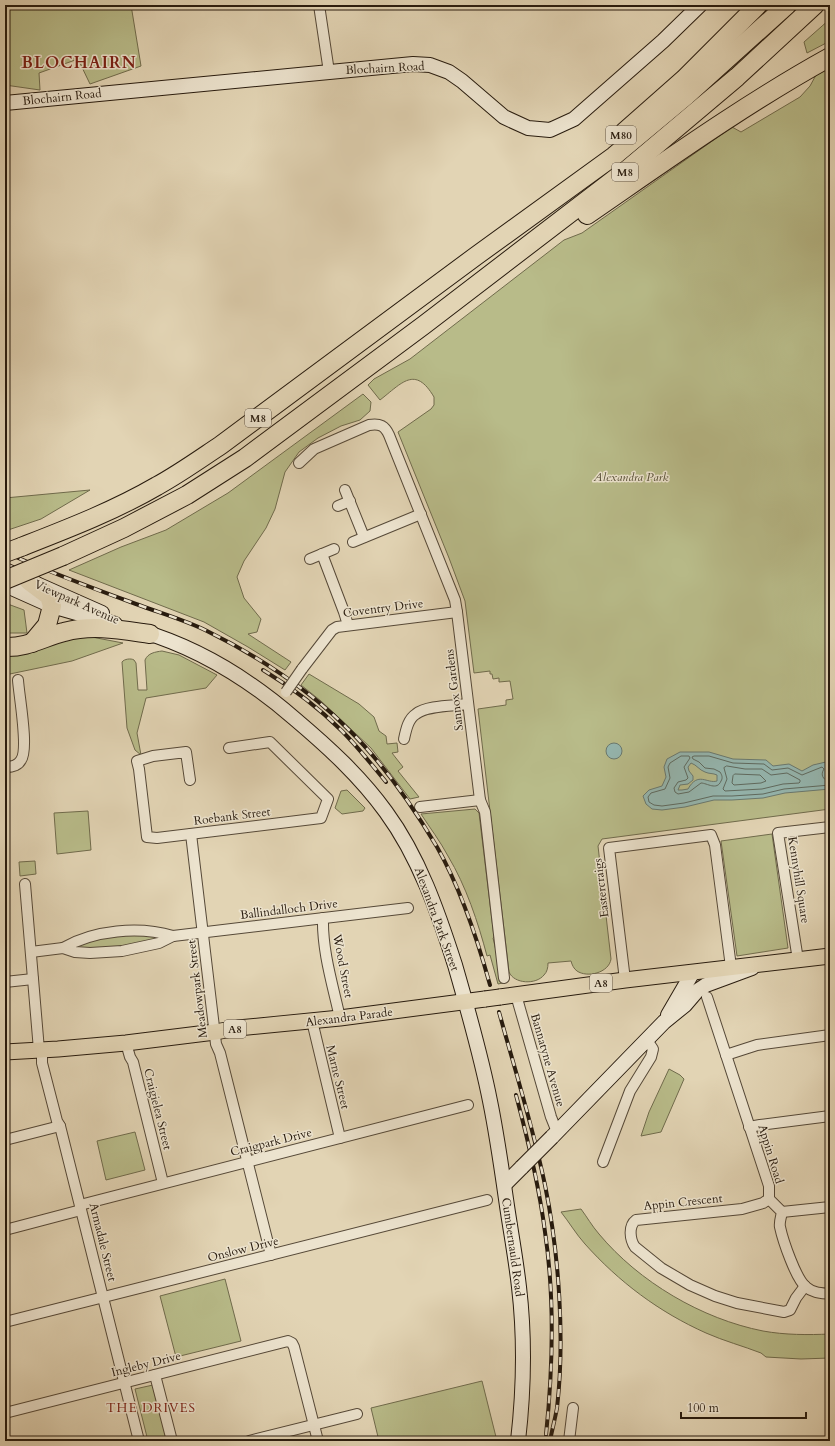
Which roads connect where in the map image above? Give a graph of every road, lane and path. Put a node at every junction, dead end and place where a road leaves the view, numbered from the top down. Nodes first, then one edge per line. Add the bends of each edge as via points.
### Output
1 (319, 5) edge
2 (700, 5) edge
3 (758, 5) edge
4 (787, 5) edge
5 (815, 5) edge
6 (830, 57) edge
7 (329, 72) junction
8 (5, 103) edge
9 (476, 256) junction
10 (424, 325) junction
11 (299, 463) dead end
12 (346, 490) dead end
13 (350, 501) junction
14 (338, 506) dead end
15 (421, 514) junction
16 (364, 537) junction
17 (353, 542) dead end
18 (334, 549) dead end
19 (13, 550) edge
20 (322, 554) junction
21 (310, 559) dead end
22 (5, 570) edge
23 (5, 580) edge
24 (29, 581) junction
25 (5, 585) edge
26 (52, 606) junction
27 (457, 612) junction
28 (348, 625) junction
29 (150, 634) junction
30 (32, 644) junction
31 (5, 648) edge
32 (18, 680) dead end
33 (276, 704) junction
34 (468, 704) junction
35 (404, 739) dead end
36 (229, 748) dead end
37 (5, 767) edge
38 (190, 780) dead end
39 (480, 800) junction
40 (420, 807) dead end
41 (830, 827) edge
42 (191, 834) junction
43 (25, 884) dead end
44 (408, 908) dead end
45 (323, 918) junction
46 (203, 932) junction
47 (173, 936) junction
48 (64, 948) junction
49 (31, 952) junction
50 (830, 956) edge
51 (798, 960) junction
52 (765, 963) junction
53 (731, 967) junction
54 (693, 972) junction
55 (504, 978) dead end
56 (33, 980) junction
57 (625, 980) junction
58 (5, 982) edge
59 (516, 995) junction
60 (706, 997) dead end
61 (466, 1002) junction
62 (340, 1018) junction
63 (312, 1022) junction
64 (664, 1022) junction
65 (215, 1032) junction
66 (830, 1035) edge
67 (647, 1040) junction
68 (126, 1043) junction
69 (41, 1050) junction
70 (5, 1052) edge
71 (726, 1055) junction
72 (468, 1105) dead end
73 (830, 1116) edge
74 (60, 1126) junction
75 (749, 1127) junction
76 (554, 1135) junction
77 (340, 1138) junction
78 (5, 1140) edge
79 (247, 1162) junction
80 (603, 1162) dead end
81 (163, 1183) junction
82 (505, 1184) junction
83 (769, 1199) junction
84 (487, 1200) dead end
85 (80, 1207) junction
86 (830, 1207) edge
87 (782, 1212) junction
88 (5, 1230) edge
89 (271, 1255) junction
90 (805, 1286) junction
91 (830, 1294) edge
92 (103, 1298) junction
93 (5, 1322) edge
94 (155, 1375) junction
95 (124, 1383) junction
96 (574, 1408) dead end
97 (5, 1413) edge
98 (358, 1414) dead end
99 (314, 1425) junction
100 (139, 1441) edge
101 (172, 1441) edge
102 (249, 1441) edge
103 (318, 1441) edge
104 (518, 1441) edge
105 (568, 1441) edge

1 - 7 street
2 - 7 street, Blochairn Road via 574,119 550,130 528,128 504,117 449,72 430,66 413,64
3 - 9 highway, M80 via 642,118
4 - 9 highway, M8 via 686,96 614,156
5 - 10 highway, M8 via 726,87 630,168
6 - 10 highway via 727,118
7 - 8 street, Blochairn Road
9 - 19 highway, M8 via 190,467 114,509
10 - 23 highway, M8, bridge via 245,458 187,495 124,528
11 - 15 street, Sannox Gardens via 314,449 370,425 382,425
12 - 13 street
13 - 14 street
13 - 16 street
15 - 16 street
15 - 27 street, Sannox Gardens via 455,600
16 - 17 street
18 - 20 street
20 - 21 street
20 - 28 street
22 - 24 street, Viewpark Avenue
24 - 26 highway via 49,596
24 - 29 street, Viewpark Avenue
25 - 26 street, Viewpark Avenue
26 - 29 street, Viewpark Avenue
26 - 30 highway via 47,626
27 - 28 street, Coventry Drive
27 - 34 street, Sannox Gardens
28 - 33 street, Coventry Drive, bridge via 332,630
29 - 30 highway via 100,627 65,631
29 - 33 street, Viewpark Avenue via 186,647 225,667
30 - 31 highway
32 - 37 street via 24,755 16,765
33 - 61 street, Alexandra Park Street via 343,762 387,812 422,874
34 - 35 street via 425,709 416,713 406,729
34 - 39 street, Sannox Gardens
36 - 42 street, Roebank Street via 270,742 328,799 322,818
38 - 42 street, Roebank Street via 186,752 153,756 137,762 147,837
39 - 40 street
39 - 55 street, Sannox Gardens via 485,812
41 - 51 street, Kennyhill Square via 778,833
42 - 46 street, Meadowpark Street
43 - 49 street, Armadale Street
44 - 45 street, Ballindalloch Drive
45 - 46 street, Ballindalloch Drive
45 - 62 street, Wood Street via 323,934
46 - 47 street, Ballindalloch Drive
46 - 65 street, Meadowpark Street
47 - 48 street, Ballindalloch Drive via 154,944 122,951 90,953
47 - 48 street, Ballindalloch Drive via 141,931 107,934 74,942
48 - 49 street, Ballindalloch Drive
49 - 56 street, Armadale Street
50 - 51 main road, Cumbernauld Road / A8
51 - 52 main road, Cumbernauld Road / A8
52 - 53 main road, Cumbernauld Road / A8
52 - 64 street, Cumbernauld Road via 706,985
53 - 54 main road, Cumbernauld Road / A8
53 - 57 street, Eastercraigs via 715,845 711,835 609,848
54 - 57 main road, Alexandra Parade / A8
54 - 64 street, Cumbernauld Road
56 - 58 street
56 - 69 street, Armadale Street
57 - 59 main road, Alexandra Parade / A8
59 - 61 main road, Alexandra Parade / A8, bridge
59 - 76 street, Bannatyne Avenue
60 - 71 street, Appin Road
61 - 62 main road, Alexandra Parade / A8
61 - 82 street, Alexandra Park Street via 490,1100
62 - 63 main road, Alexandra Parade / A8
63 - 65 main road, Alexandra Parade / A8
63 - 77 street, Marne Street
64 - 67 street, Cumbernauld Road
65 - 68 main road, Alexandra Parade / A8
65 - 79 street, Meadowpark Street
66 - 71 street via 757,1045
67 - 76 street, Cumbernauld Road
67 - 80 street via 653,1049 630,1092
68 - 69 main road, Alexandra Parade / A8
68 - 81 street, Craigielea Street
69 - 70 main road, Alexandra Parade / A8
69 - 74 street, Armadale Street via 42,1063
71 - 75 street, Appin Road
72 - 77 street, Craigpark Drive
73 - 75 street
74 - 78 street
74 - 85 street, Armadale Street
75 - 83 street, Appin Road via 769,1186
76 - 82 street, Cumbernauld Road, bridge
77 - 79 street, Craigpark Drive
79 - 81 street, Craigpark Drive
79 - 89 street, Meadowpark Street
81 - 85 street, Craigpark Drive
82 - 104 street, Cumbernauld Road via 522,1324 524,1372
83 - 87 street, Appin Road
83 - 90 street, Appin Crescent via 742,1209 639,1220 631,1225 632,1240 635,1247 661,1268 690,1285 737,1303 784,1312 790,1310
84 - 89 street, Onslow Drive
85 - 88 street, Craigpark Drive
85 - 92 street, Armadale Street
86 - 87 street
87 - 90 street via 780,1226 796,1273
89 - 92 street, Onslow Drive
90 - 91 street via 819,1293
92 - 93 street, Onslow Drive
92 - 95 street, Armadale Street
94 - 95 street, Ingleby Drive
94 - 99 street, Ingleby Drive via 288,1341 294,1347
94 - 101 street
95 - 97 street, Ingleby Drive
95 - 100 street, Armadale Street
96 - 105 street
98 - 99 street
99 - 102 street
99 - 103 street

